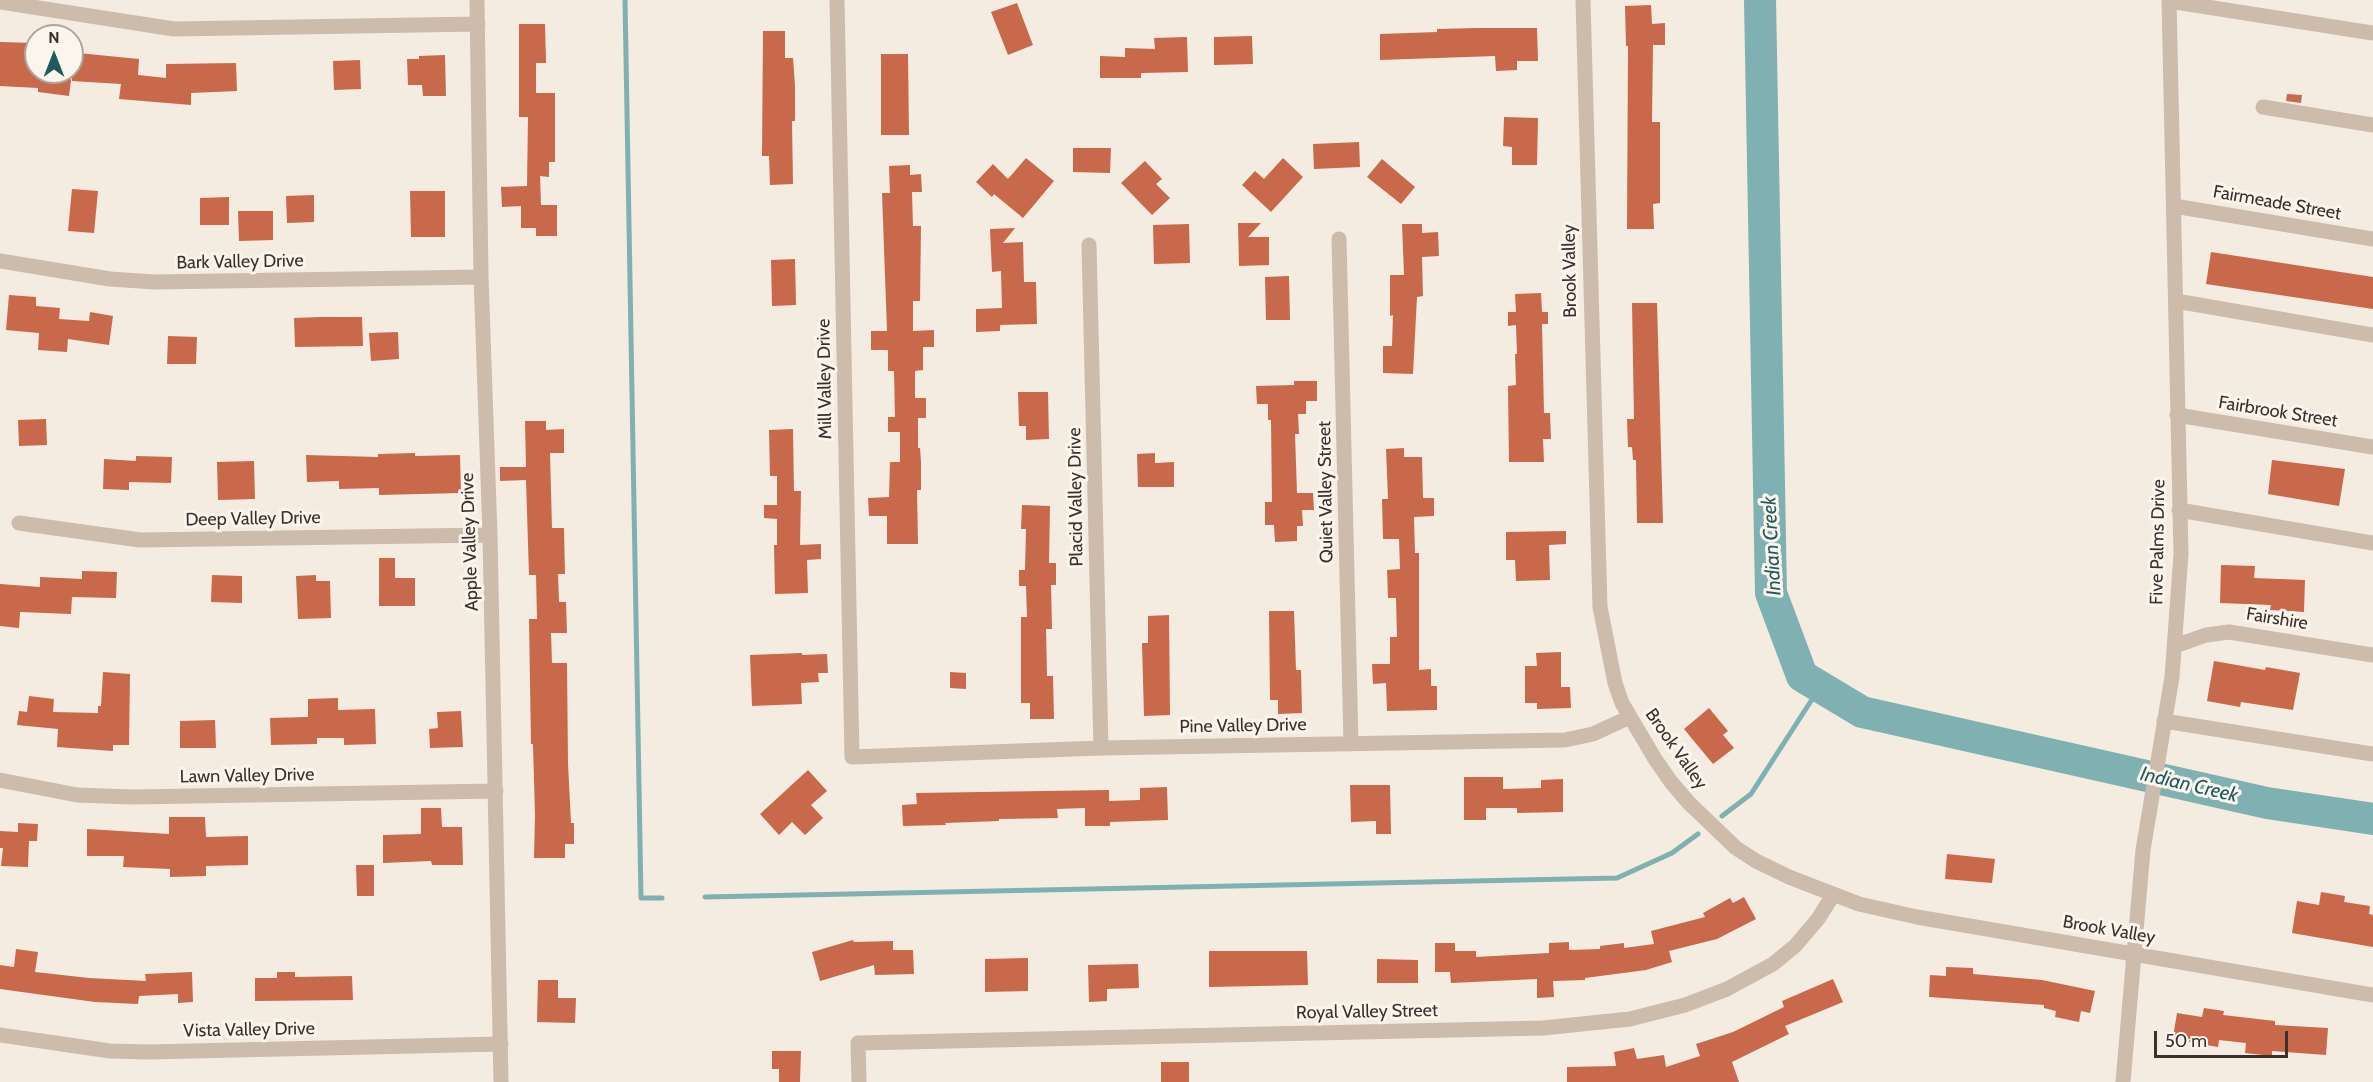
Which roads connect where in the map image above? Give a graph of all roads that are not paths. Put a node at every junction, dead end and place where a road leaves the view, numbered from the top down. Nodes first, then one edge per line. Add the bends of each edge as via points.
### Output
1 (477, 0) edge
2 (837, 0) edge
3 (1583, 0) edge
4 (2169, 0) edge
5 (0, 2) edge
6 (478, 24) junction
7 (2373, 33) edge
8 (2263, 107) dead end
9 (2373, 126) edge
10 (2174, 206) junction
11 (1339, 239) dead end
12 (2373, 239) edge
13 (1089, 245) dead end
14 (0, 261) edge
15 (481, 278) junction
16 (2176, 301) junction
17 (2373, 335) edge
18 (2177, 415) junction
19 (2373, 447) edge
20 (2180, 510) junction
21 (19, 523) dead end
22 (490, 535) junction
23 (2373, 543) edge
24 (2175, 646) junction
25 (2373, 655) edge
26 (1630, 717) junction
27 (2164, 721) junction
28 (1351, 744) junction
29 (1101, 748) junction
30 (2373, 754) edge
31 (852, 756) joint
32 (0, 780) edge
33 (496, 791) junction
34 (1833, 895) junction
35 (2134, 954) junction
36 (2373, 995) edge
37 (0, 1035) edge
38 (501, 1044) junction
39 (501, 1082) edge
40 (859, 1082) edge
41 (2123, 1082) edge

1 - 6 street, Apple Valley Drive
2 - 31 street, Mill Valley Drive
3 - 26 street, Brook Valley via 1597,570 1615,683
4 - 7 street
4 - 10 street, Five Palms Drive
5 - 6 street via 174,28
6 - 15 street, Apple Valley Drive
8 - 9 street
10 - 12 street, Fairmeade Street
10 - 16 street, Five Palms Drive
11 - 28 street, Quiet Valley Street
13 - 29 street, Placid Valley Drive
14 - 15 street, Bark Valley Drive via 110,279 155,282
15 - 22 street, Apple Valley Drive
16 - 17 street
16 - 18 street, Five Palms Drive
18 - 19 street, Fairbrook Street
18 - 20 street, Five Palms Drive
20 - 23 street
20 - 24 street, Five Palms Drive
21 - 22 street, Deep Valley Drive via 140,540
22 - 33 street, Apple Valley Drive
24 - 25 street, Fairshire via 2229,632
24 - 27 street, Five Palms Drive
26 - 28 street, Pine Valley Drive via 1593,734 1565,740
26 - 34 street, Brook Valley via 1671,782 1729,842 1756,861
27 - 30 street
27 - 35 street, Five Palms Drive via 2143,850
28 - 29 street, Pine Valley Drive
29 - 31 street, Pine Valley Drive
32 - 33 street, Lawn Valley Drive via 77,795 132,797
33 - 38 street, Apple Valley Drive
34 - 35 street, Brook Valley via 1917,917
34 - 40 street, Royal Valley Street via 1795,946 1773,964 1727,989 1630,1019 1543,1028 858,1043
35 - 36 street, Brook Valley
35 - 41 street, Five Palms Drive
37 - 38 street, Vista Valley Drive via 74,1047 148,1052
38 - 39 street, Apple Valley Drive

